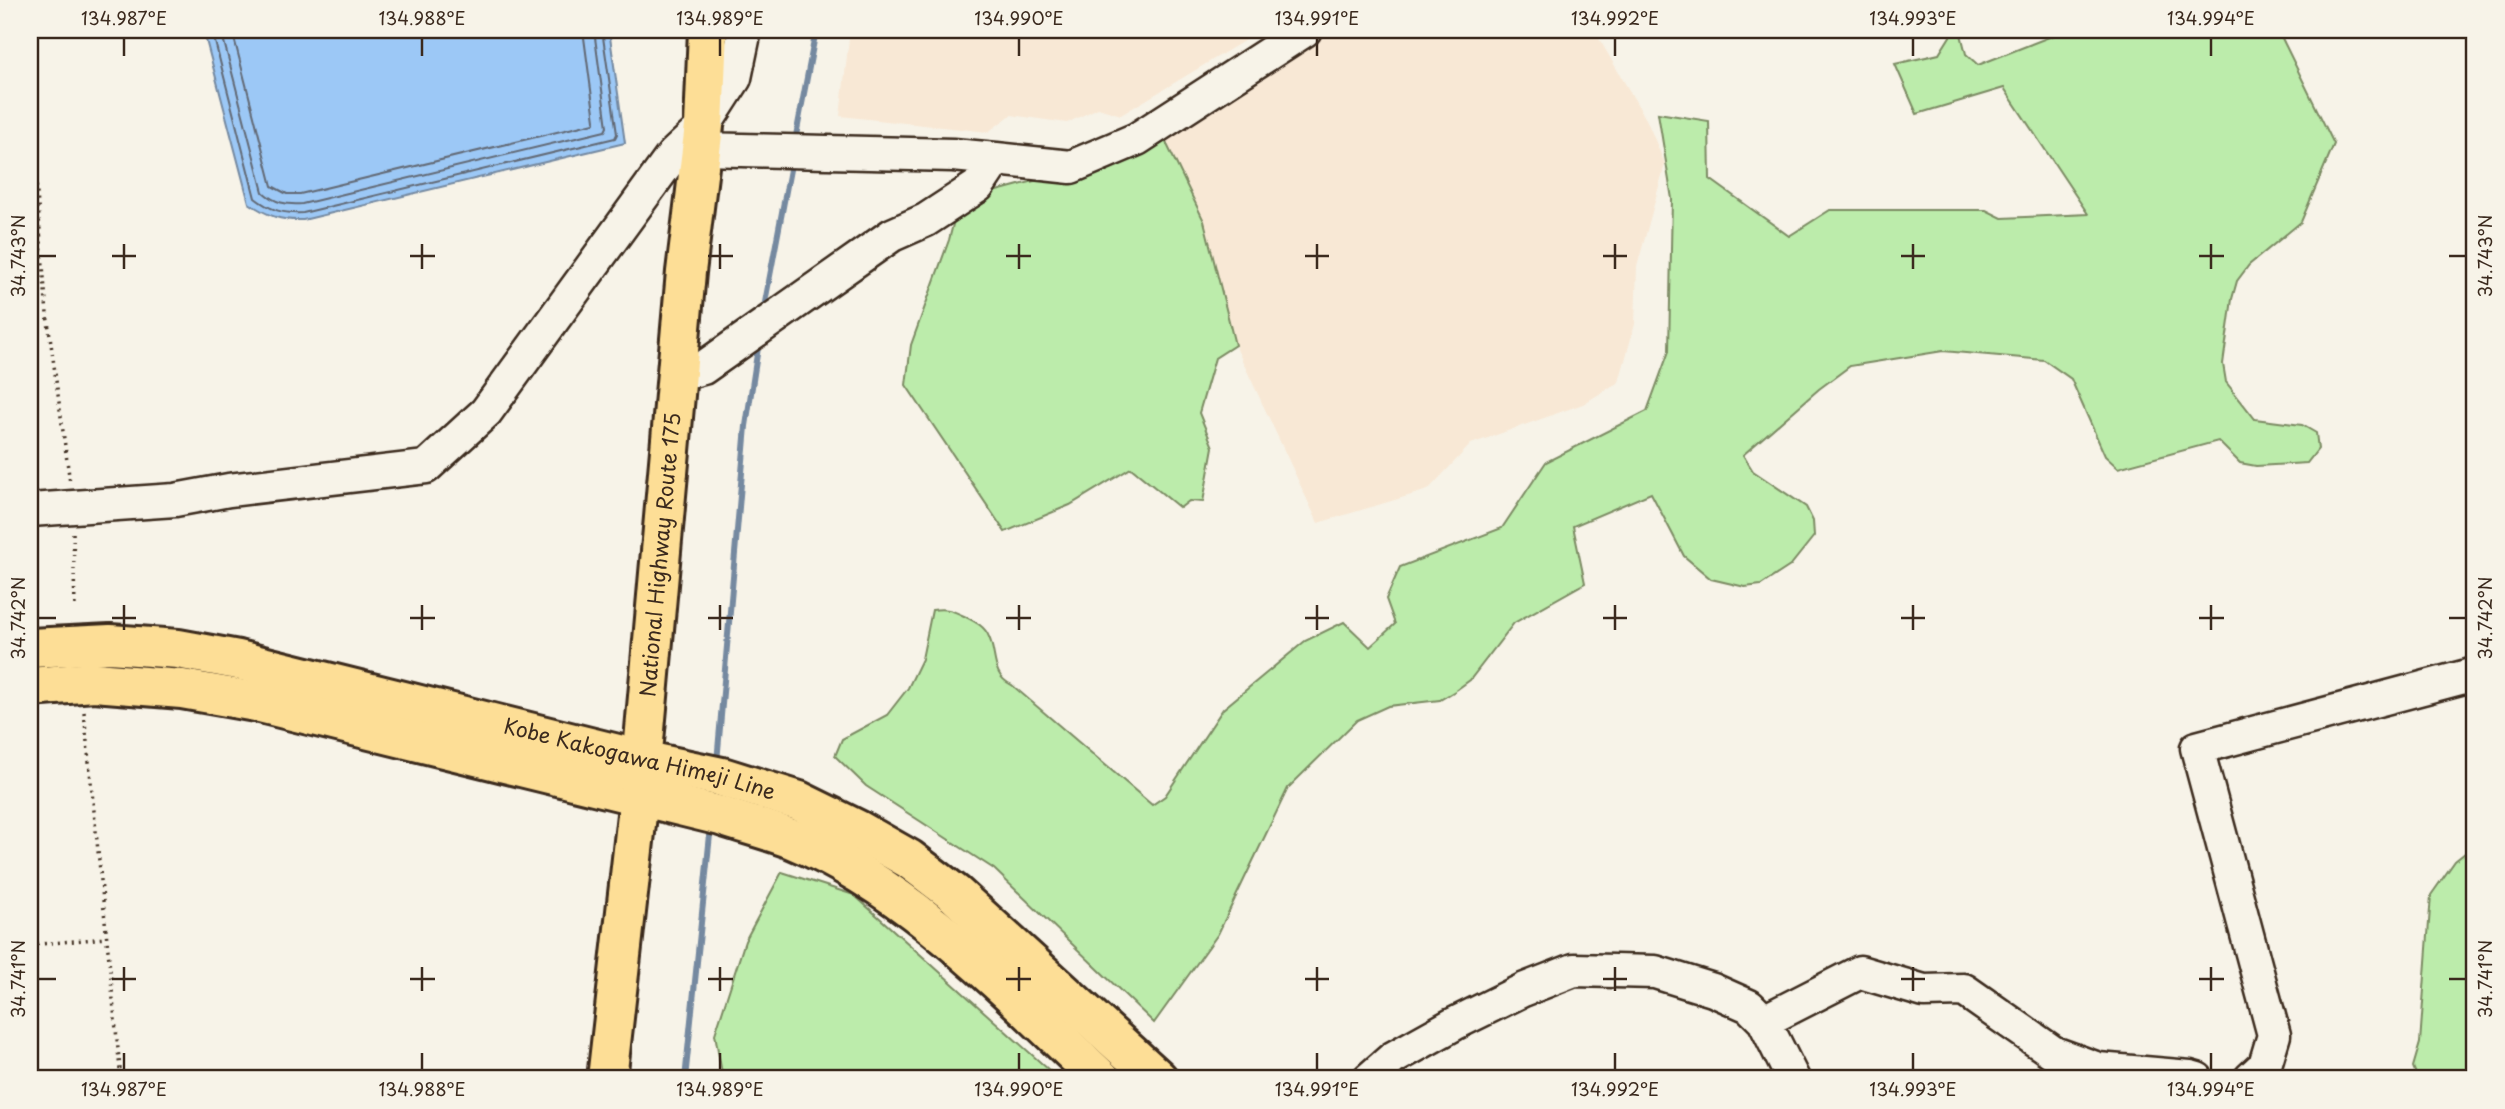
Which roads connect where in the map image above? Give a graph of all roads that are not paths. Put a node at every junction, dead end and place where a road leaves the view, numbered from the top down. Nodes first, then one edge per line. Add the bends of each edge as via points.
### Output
1 (708, 30) edge
2 (745, 30) edge
3 (1305, 30) edge
4 (703, 137) junction
5 (996, 159) junction
6 (677, 375) junction
7 (30, 510) edge
8 (30, 648) edge
9 (2475, 674) edge
10 (30, 687) edge
11 (642, 760) junction
12 (639, 797) junction
13 (1764, 1021) junction
14 (607, 1079) edge
15 (1101, 1079) edge
16 (1157, 1079) edge
17 (1369, 1079) edge
18 (1793, 1079) edge
19 (2197, 1079) edge
20 (2250, 1079) edge

1 - 4 main road, National Highway Route 175
2 - 4 street via 735,78
3 - 5 street via 1137,139 1071,167
4 - 5 street
4 - 6 main road, National Highway Route 175
4 - 7 street via 673,155 486,412 426,467 175,500
5 - 6 street via 978,186 926,220 892,235 703,368
6 - 11 main road, National Highway Route 175
8 - 11 main road, Kobe Kakogawa Himeji Line via 110,644 190,651
9 - 20 street via 2197,748 2274,1035 2265,1065
10 - 12 main road, Kobe Kakogawa Himeji Line via 94,682 182,689 256,702
11 - 12 main road, National Highway Route 175
11 - 16 main road, Kobe Kakogawa Himeji Line via 722,777 799,802 909,859 1002,934
12 - 14 main road, National Highway Route 175
12 - 15 main road, Kobe Kakogawa Himeji Line via 792,839 850,869 955,943
13 - 17 street via 1749,1006 1656,972 1574,970 1454,1024 1393,1058
13 - 18 street
13 - 19 street via 1860,972 1924,991 1964,990 2054,1053 2098,1069

